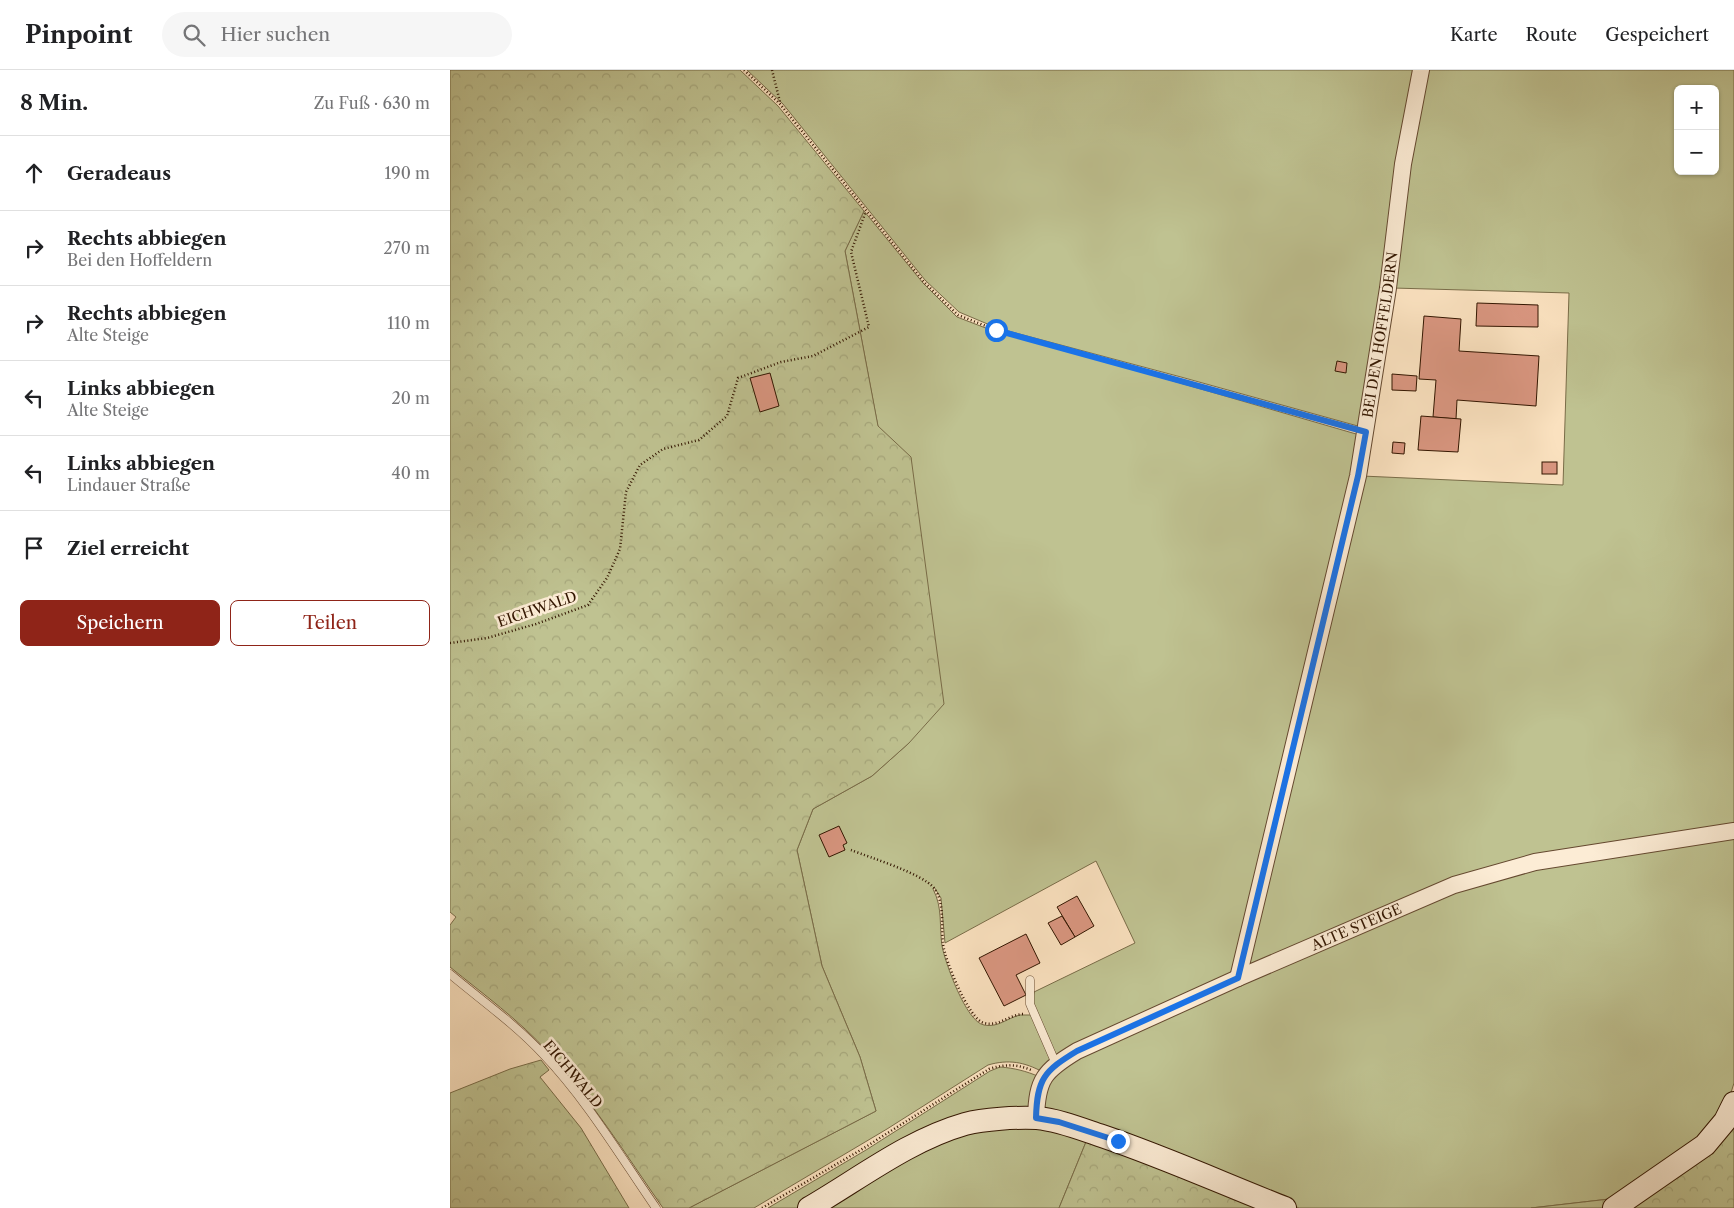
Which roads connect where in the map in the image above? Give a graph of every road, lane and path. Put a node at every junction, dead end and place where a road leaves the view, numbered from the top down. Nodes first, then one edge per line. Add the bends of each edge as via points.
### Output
1 (744, 70) edge
2 (772, 70) edge
3 (1421, 70) edge
4 (780, 104) junction
5 (866, 211) junction
6 (1366, 432) junction
7 (450, 643) edge
8 (1734, 831) edge
9 (851, 850) dead end
10 (450, 974) edge
11 (1238, 978) junction
12 (1030, 980) dead end
13 (1033, 1013) junction
14 (1056, 1064) junction
15 (1044, 1076) junction
16 (1734, 1103) edge
17 (1036, 1118) junction
18 (656, 1208) edge
19 (762, 1208) edge
20 (809, 1208) edge
21 (1285, 1208) edge
22 (1614, 1208) edge

1 - 4 path
2 - 4 path
3 - 6 street, BEI DEN HOFFELDERN via 1403,164
4 - 5 path
5 - 6 path via 924,282 958,315 996,330
5 - 7 path, EICHWALD via 851,252 869,327 812,356 781,362 738,378 728,416 698,440 663,448 640,466 626,492 620,549 607,578 588,605 487,638
6 - 11 street, BEI DEN HOFFELDERN
8 - 11 street, ALTE STEIGE via 1535,862 1454,885
9 - 13 path via 906,872 934,888 939,899 946,958 973,1014 982,1023 995,1025 1019,1014
10 - 18 lane, EICHWALD via 543,1054 574,1090
11 - 14 street, ALTE STEIGE via 1077,1051
12 - 13 lane
13 - 14 lane
14 - 15 street, ALTE STEIGE
15 - 17 street, ALTE STEIGE via 1037,1097
15 - 19 path via 1015,1065 989,1069
16 - 22 main road via 1725,1121 1705,1145
17 - 20 main road via 966,1124 935,1136
17 - 21 main road via 1118,1141

